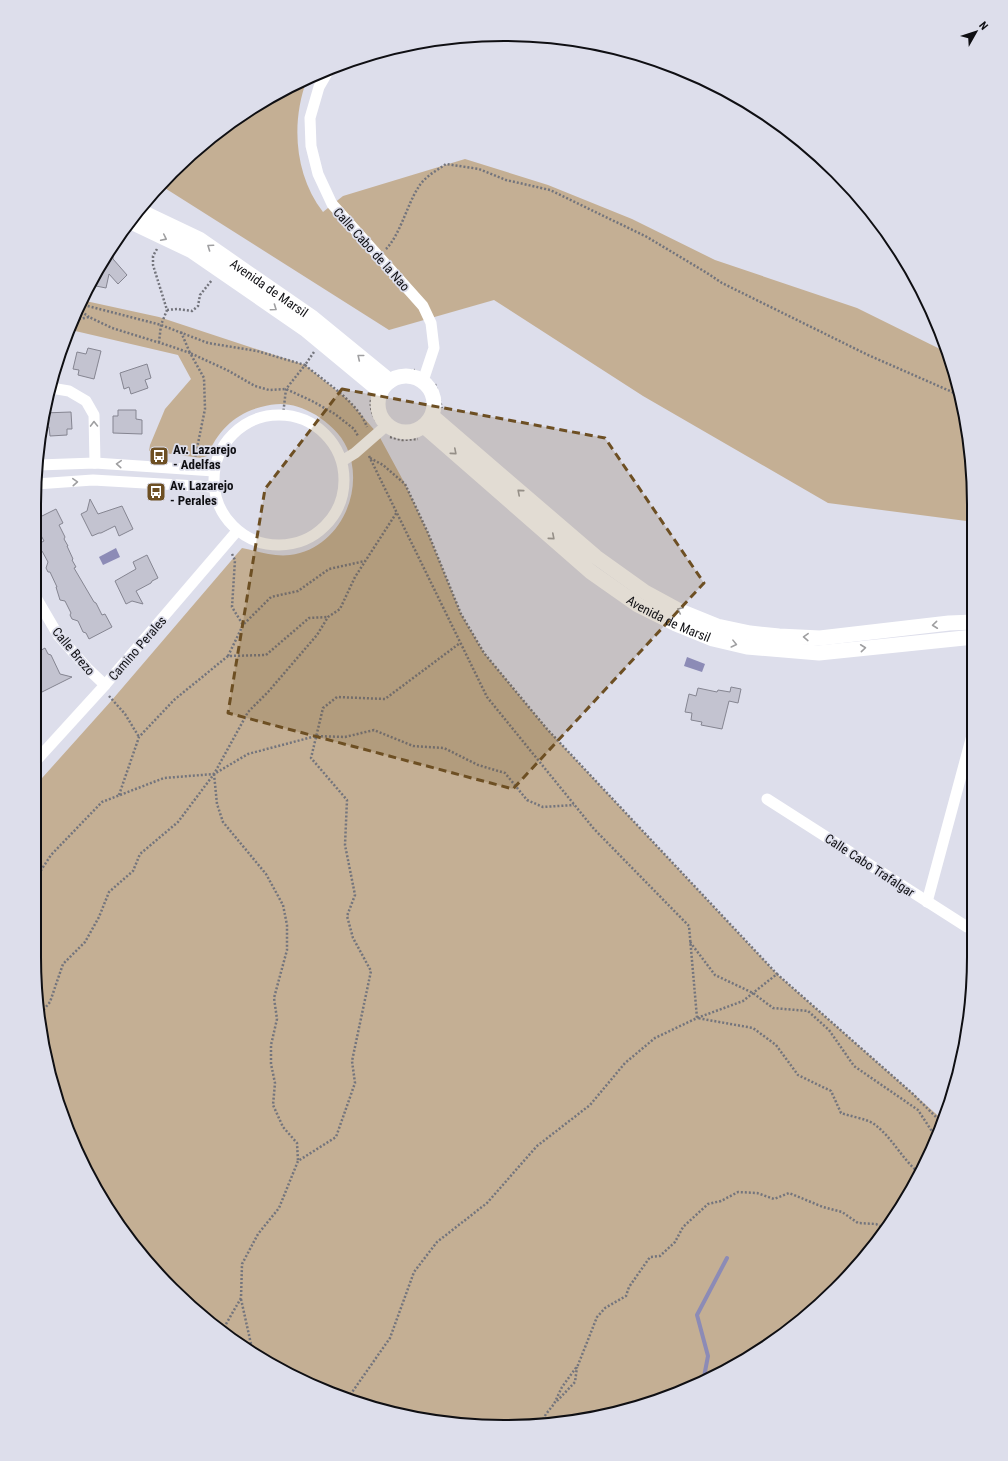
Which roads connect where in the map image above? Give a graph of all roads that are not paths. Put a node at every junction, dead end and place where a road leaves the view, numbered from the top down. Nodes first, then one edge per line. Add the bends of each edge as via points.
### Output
1 (325, 77) edge
2 (144, 213) edge
3 (135, 224) edge
4 (424, 378) junction
5 (386, 387) junction
6 (56, 389) edge
7 (387, 425) junction
8 (430, 426) junction
9 (342, 462) junction
10 (95, 463) junction
11 (43, 465) edge
12 (214, 471) junction
13 (42, 484) edge
14 (214, 487) junction
15 (237, 531) junction
16 (41, 606) edge
17 (967, 622) edge
18 (967, 638) edge
19 (103, 687) junction
20 (967, 754) edge
21 (41, 755) edge
22 (767, 799) dead end
23 (927, 902) junction
24 (967, 927) edge

1 - 4 street, Calle Cabo de la Nao via 310,118 311,146 318,174 332,204 423,306 431,323 434,348
5 -> 2 street, Avenida de Marsil via 313,318 199,239
3 -> 5 street, Avenida de Marsil via 192,251
4 - 5 street via 397,378
4 - 8 street via 434,397 435,406
5 - 7 street via 379,398 378,408
10 -> 6 street via 94,415 86,401 69,391
7 - 8 street via 395,431 405,433
7 - 9 street
17 -> 8 street, Avenida de Marsil via 820,638 750,633 717,626 680,611 645,592 596,557
8 -> 18 street, Avenida de Marsil via 591,572 638,605 713,639 747,647 819,653
9 - 12 street via 336,447 314,424 283,415 264,416 246,424 230,436 220,452
9 - 15 street via 345,480 343,498 335,515 323,530 308,540 290,546 271,546 253,541
10 - 11 street
12 -> 10 street
12 - 14 street
13 -> 14 street via 93,480
14 - 15 street via 218,503
15 - 19 street, Camino Perales
16 - 19 street, Calle Brezo via 58,635
19 - 21 street, Camino Perales
20 - 23 street
22 - 23 street, Calle Cabo Trafalgar
23 - 24 street, Calle Cabo Trafalgar

